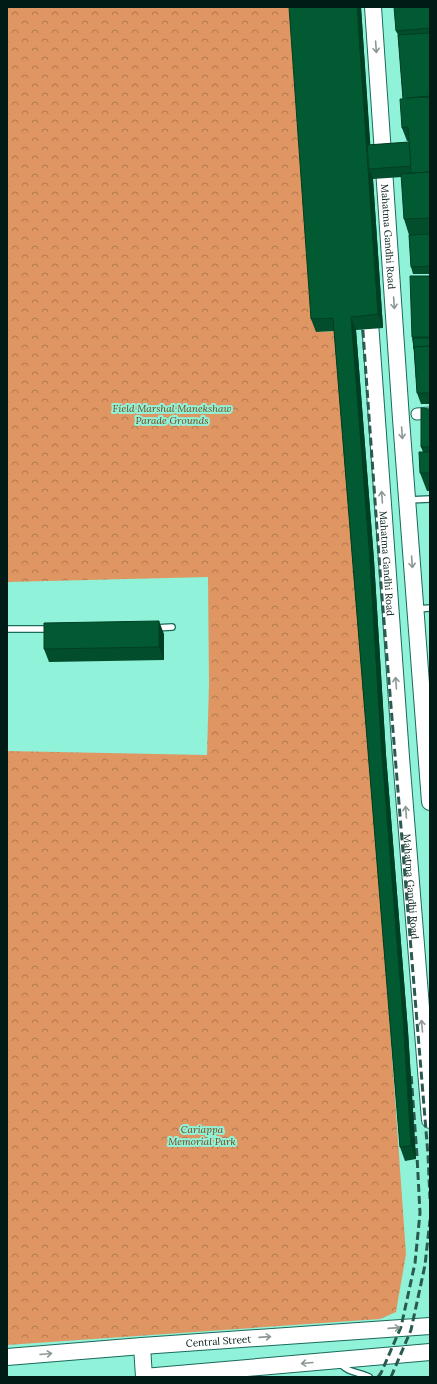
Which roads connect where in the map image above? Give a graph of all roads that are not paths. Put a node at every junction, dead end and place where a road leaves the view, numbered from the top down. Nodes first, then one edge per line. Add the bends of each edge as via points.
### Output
1 (374, 7) edge
2 (368, 293) edge
3 (430, 413) edge
4 (416, 414) dead end
5 (430, 499) edge
6 (408, 500) junction
7 (423, 609) edge
8 (172, 627) dead end
9 (148, 628) edge
10 (7, 629) edge
11 (54, 629) edge
12 (428, 744) edge
13 (430, 802) edge
14 (430, 1120) edge
15 (430, 1326) edge
16 (142, 1346) junction
17 (430, 1352) edge
18 (7, 1357) edge
19 (338, 1361) junction
20 (144, 1377) edge
21 (369, 1377) edge

1 -> 6 main road, Mahatma Gandhi Road
14 -> 2 main road, Mahatma Gandhi Road
3 - 4 street
5 - 6 lane
6 -> 7 main road, Mahatma Gandhi Road
7 - 12 main road, Mahatma Gandhi Road
8 - 9 lane
10 - 11 lane
12 - 13 main road, Mahatma Gandhi Road
16 -> 15 main road, Central Street
18 -> 16 main road, Central Street
16 - 20 main road
17 - 19 main road
19 -> 20 main road
19 - 21 lane via 348,1371

